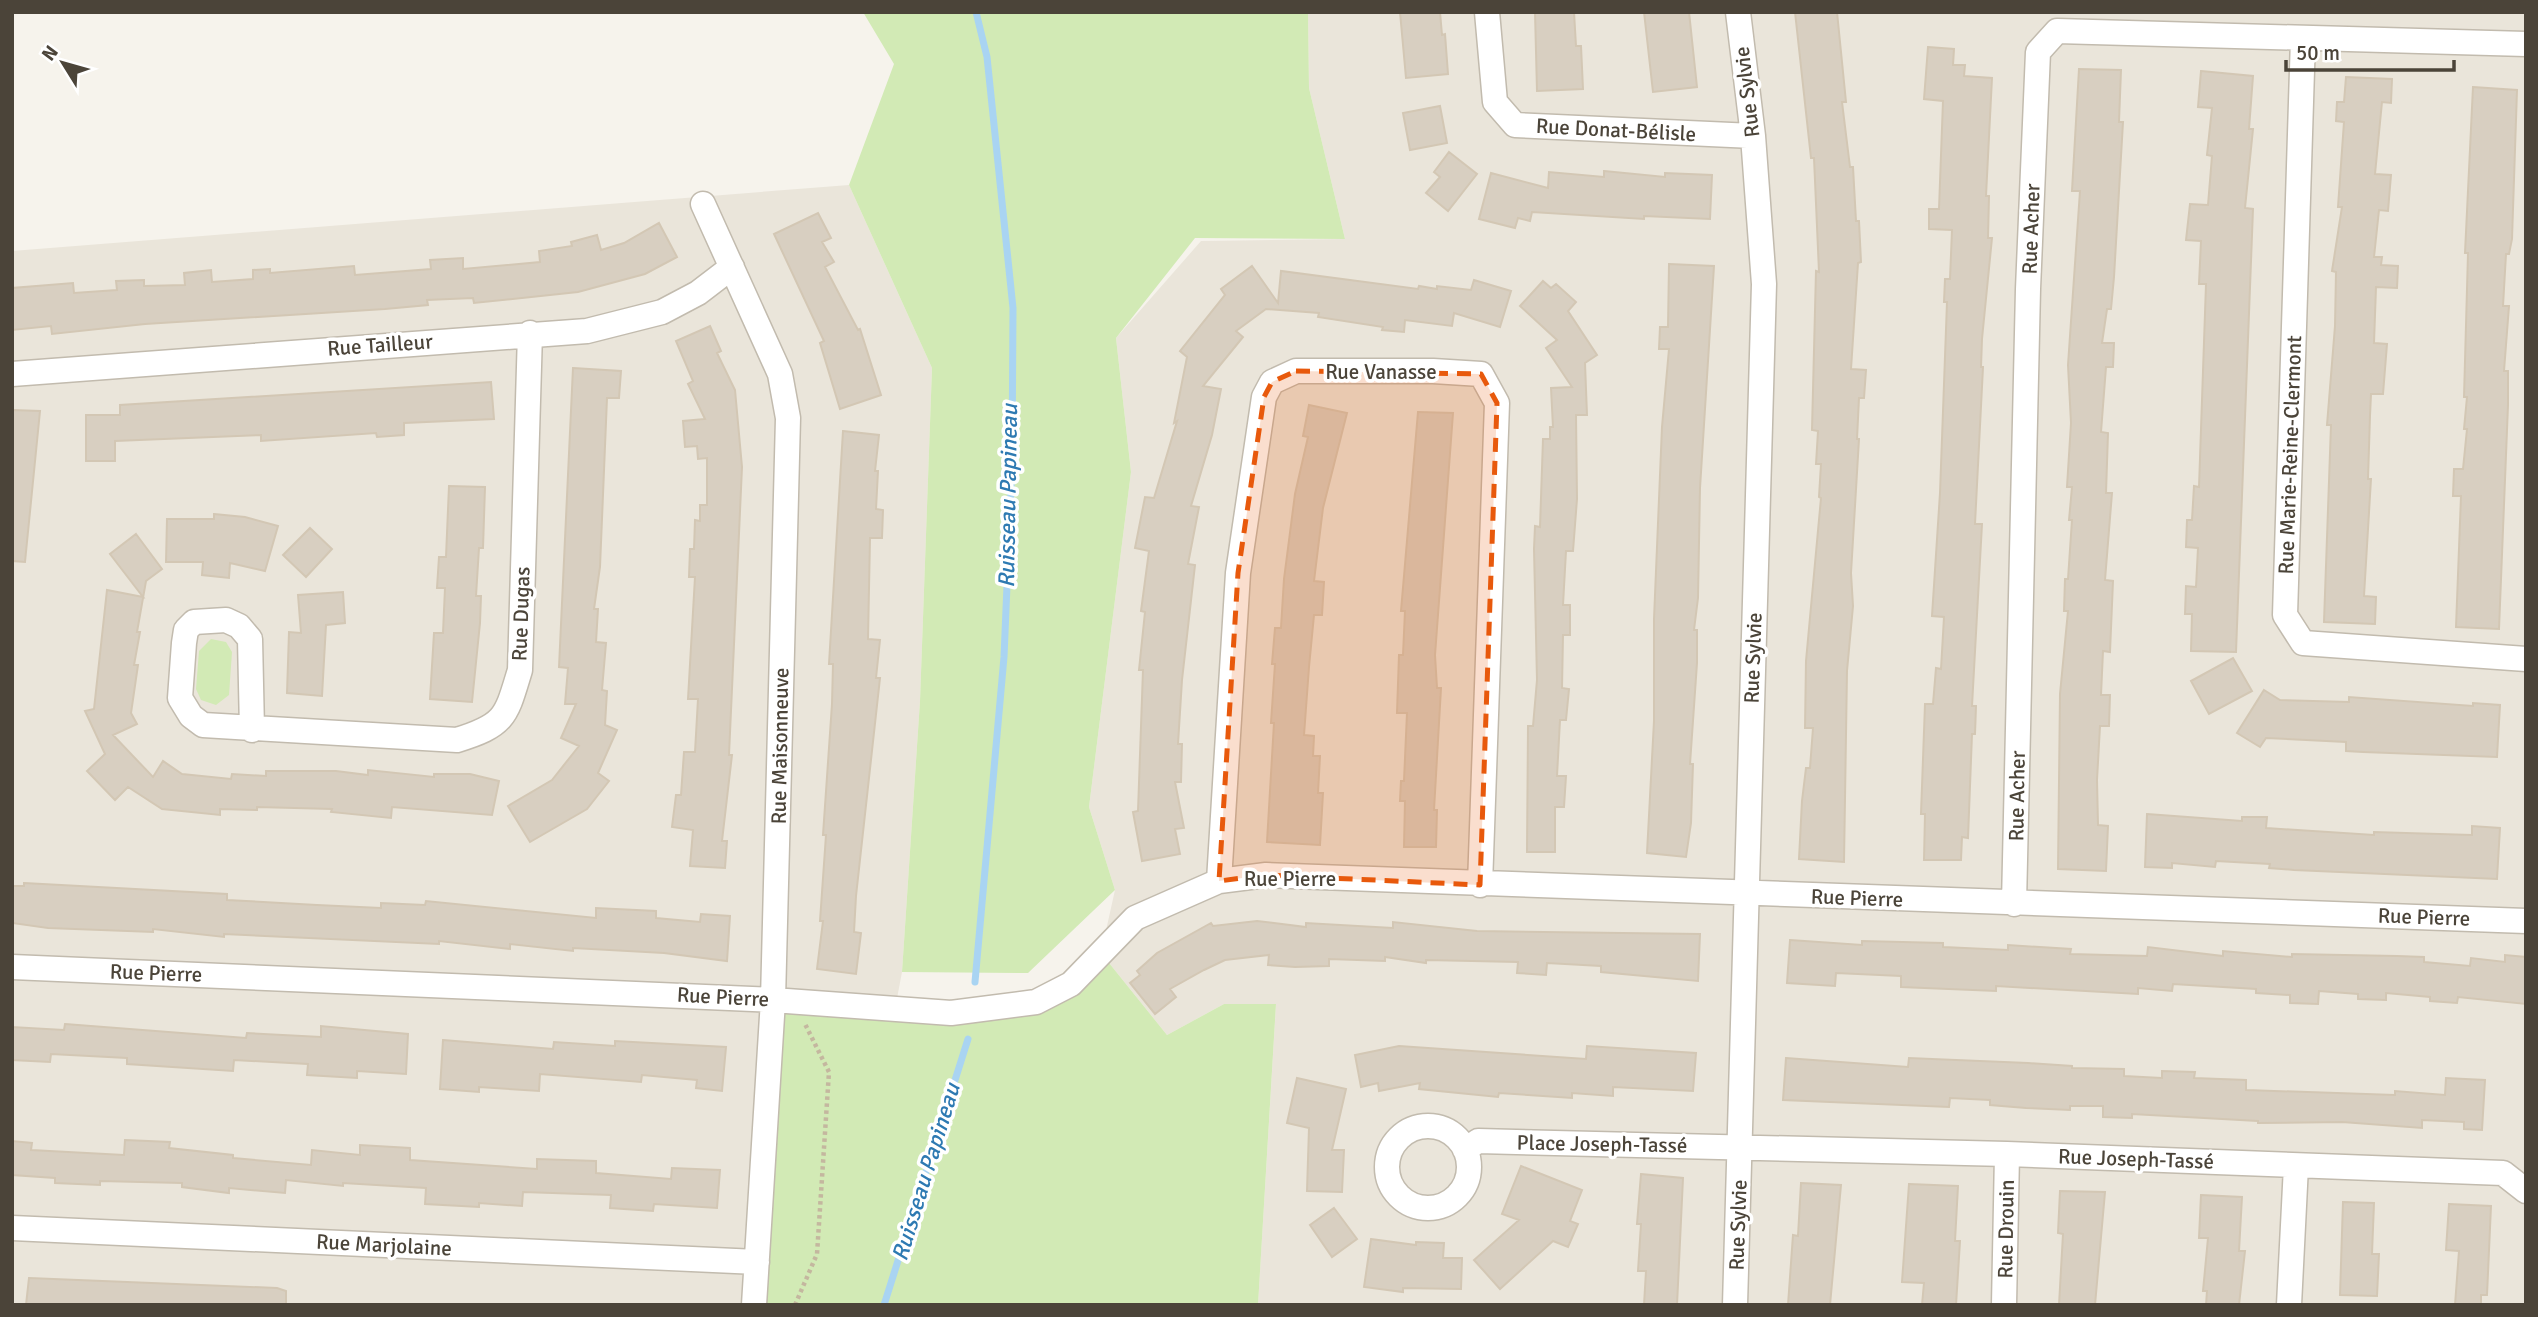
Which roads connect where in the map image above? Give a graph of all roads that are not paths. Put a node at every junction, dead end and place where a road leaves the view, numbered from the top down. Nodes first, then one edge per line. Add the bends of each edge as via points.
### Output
1 (1487, 12) edge
2 (1738, 12) edge
3 (2302, 38) junction
4 (2526, 44) edge
5 (1753, 136) junction
6 (703, 204) dead end
7 (732, 267) junction
8 (530, 333) junction
9 (12, 374) edge
10 (2526, 659) edge
11 (252, 730) junction
12 (1219, 881) junction
13 (1480, 885) junction
14 (1745, 895) junction
15 (2014, 904) junction
16 (2526, 921) edge
17 (12, 967) edge
18 (783, 1000) junction
19 (1741, 1147) junction
20 (1465, 1150) dead end
21 (2007, 1154) junction
22 (2296, 1166) junction
23 (2526, 1191) edge
24 (12, 1228) edge
25 (757, 1262) junction
26 (754, 1305) edge
27 (1735, 1305) edge
28 (2004, 1305) edge
29 (2289, 1305) edge

1 - 5 street, Rue Donat-Bélisle via 1495,102 1515,125
2 - 5 street, Rue Sylvie
3 - 4 street, Rue Acher
3 - 10 street, Rue Marie-Reine-Clermont via 2285,615 2303,643
3 - 15 street, Rue Acher via 2057,31 2038,52
5 - 14 street, Rue Sylvie via 1765,284
6 - 7 street, Rue Maisonneuve
7 - 8 street, Rue Tailleur via 662,312 587,331
7 - 18 street, Rue Maisonneuve via 780,374 788,418
8 - 9 street, Rue Tailleur
8 - 11 street, Rue Dugas via 520,670 506,715 484,732 457,740
11 - 11 street, Rue Dugas via 250,639 226,620 194,622 186,630 180,698 203,726
12 - 13 street, Rue Pierre via 1266,875
12 - 13 street, Rue Vanasse via 1238,573 1264,397 1272,382 1296,371 1433,371 1481,374 1497,404
12 - 18 street, Rue Pierre via 1135,918 1071,984 1036,1002 951,1013
13 - 14 street, Rue Pierre
14 - 15 street, Rue Pierre
14 - 19 street, Rue Sylvie
15 - 16 street, Rue Pierre
17 - 18 street, Rue Pierre
18 - 25 street, Rue Maisonneuve
19 - 20 street, Place Joseph-Tassé via 1478,1141
19 - 21 street, Rue Joseph-Tassé
19 - 27 street, Rue Sylvie
21 - 22 street, Rue Joseph-Tassé
21 - 28 street, Rue Drouin
22 - 23 street, Rue Joseph-Tassé via 2503,1173
22 - 29 street
24 - 25 street, Rue Marjolaine
25 - 26 street, Rue Maisonneuve

